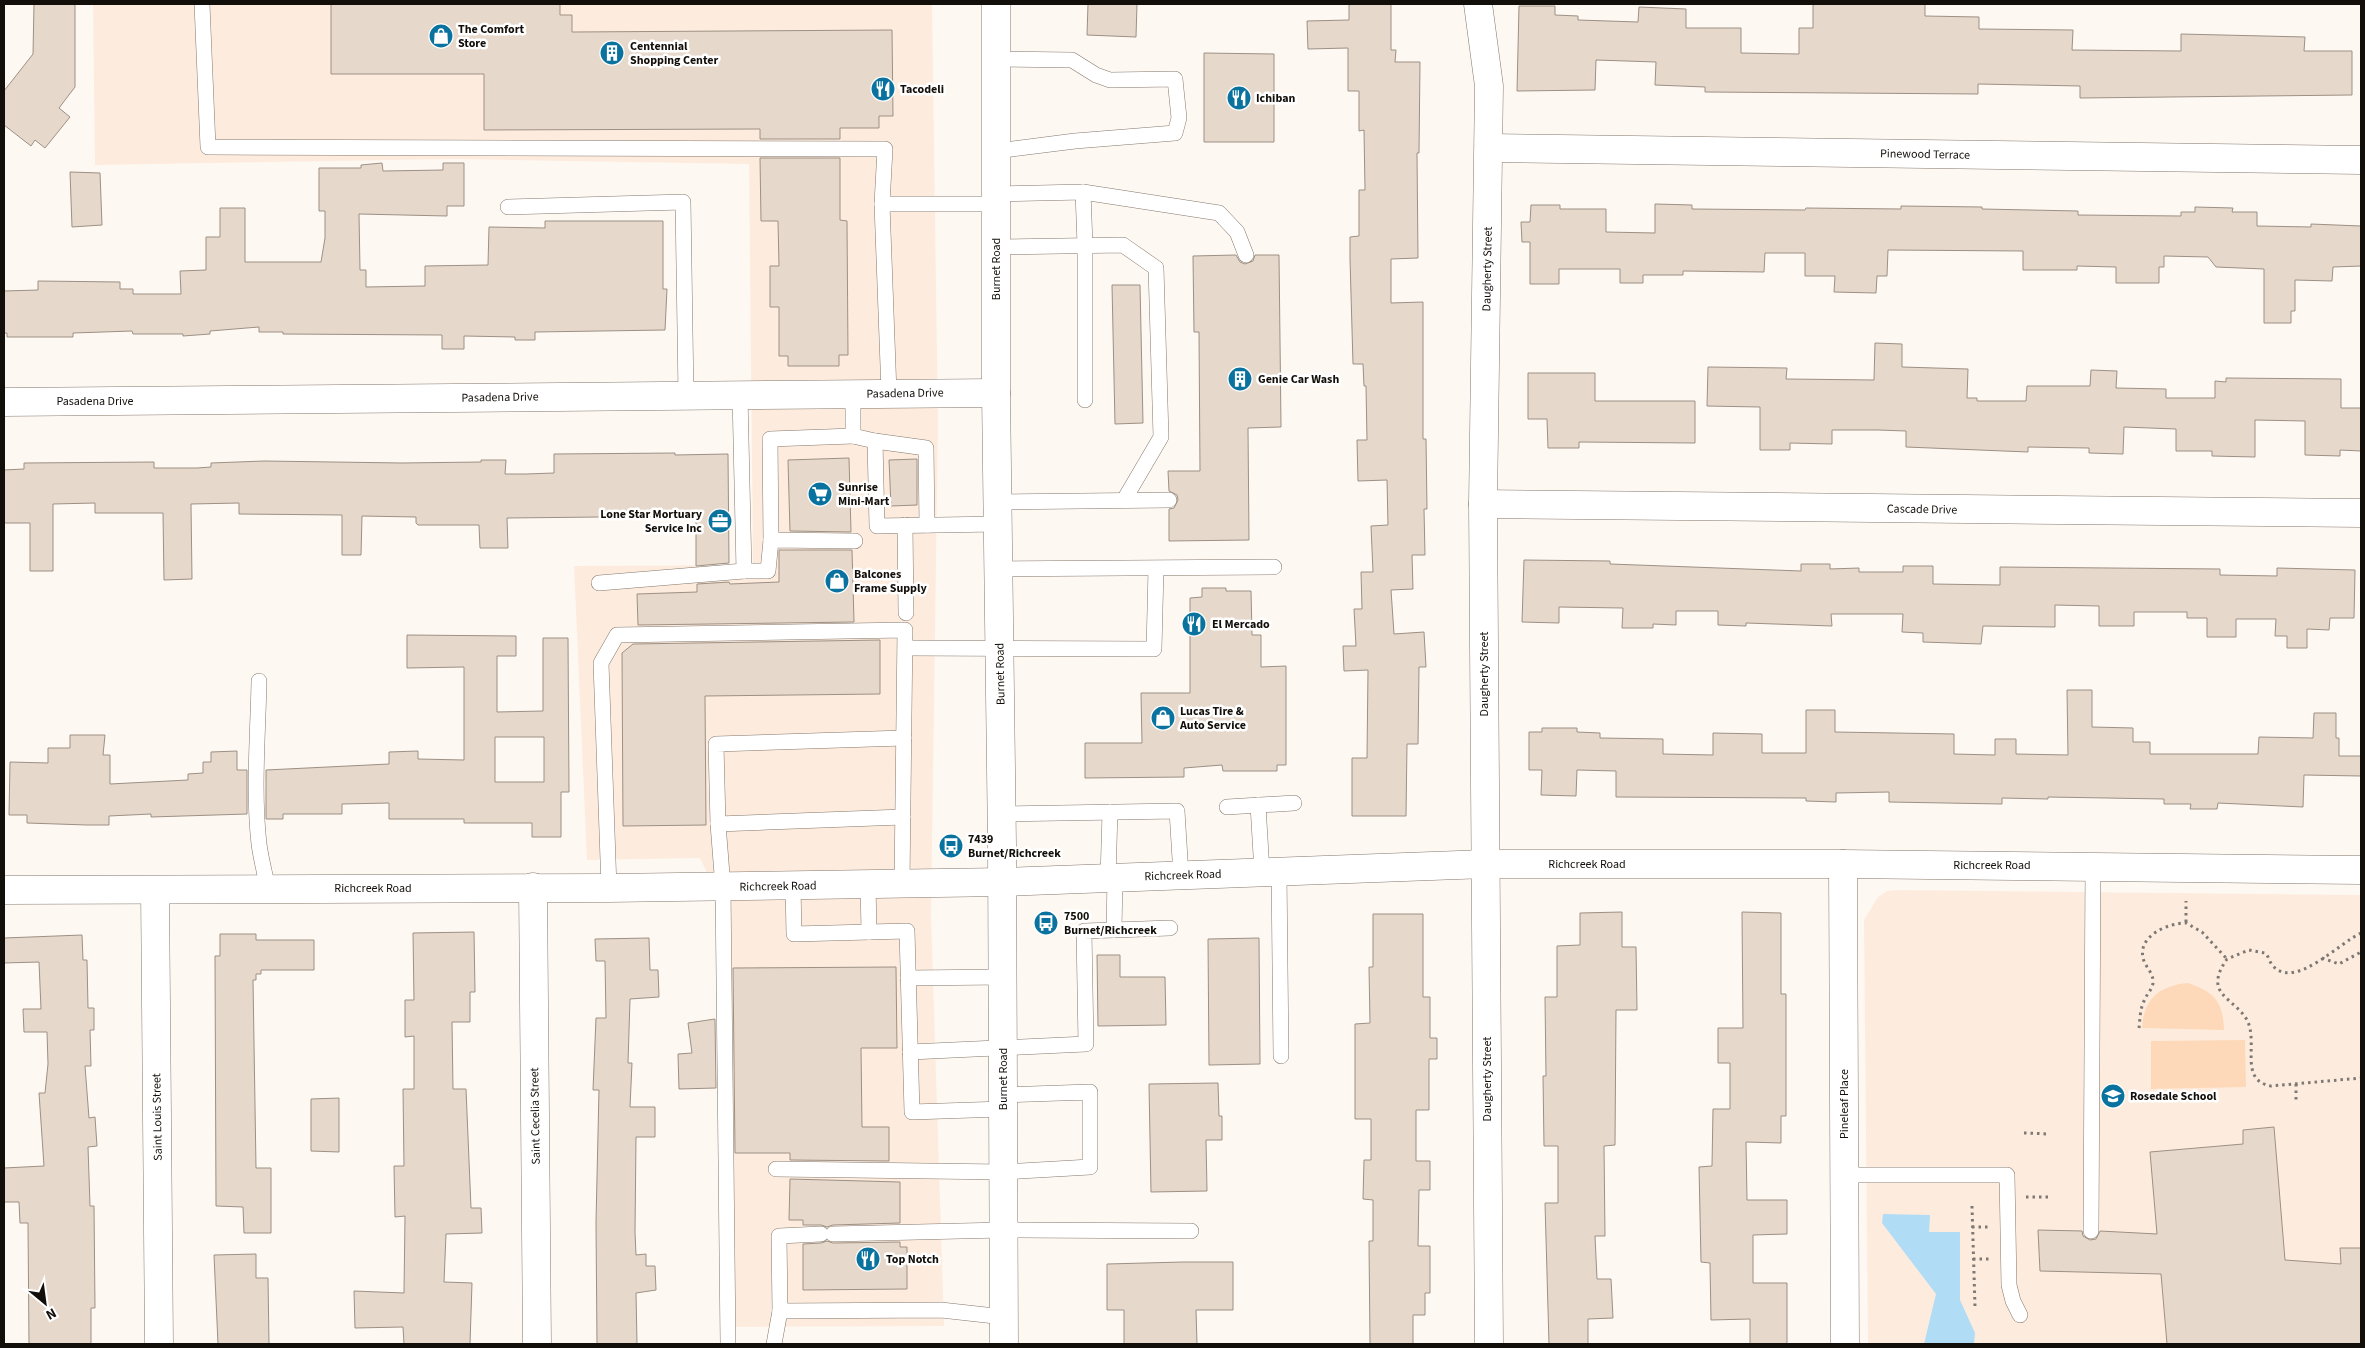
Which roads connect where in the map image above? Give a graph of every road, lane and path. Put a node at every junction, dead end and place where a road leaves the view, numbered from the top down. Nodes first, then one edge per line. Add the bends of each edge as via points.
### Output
1 (202, 4) edge
2 (996, 4) edge
3 (1478, 4) edge
4 (996, 59) junction
5 (1489, 148) junction
6 (996, 151) junction
7 (2361, 160) edge
8 (1082, 192) junction
9 (996, 199) junction
10 (882, 204) junction
11 (508, 207) dead end
12 (1085, 245) junction
13 (996, 247) junction
14 (1246, 255) dead end
15 (890, 393) junction
16 (996, 393) junction
17 (853, 394) junction
18 (686, 395) junction
19 (740, 395) junction
20 (1085, 400) dead end
21 (4, 402) edge
22 (853, 436) junction
23 (875, 440) junction
24 (1124, 500) junction
25 (1169, 500) dead end
26 (1483, 504) junction
27 (998, 513) junction
28 (2361, 513) edge
29 (905, 525) junction
30 (927, 525) junction
31 (771, 540) junction
32 (855, 541) dead end
33 (1274, 567) dead end
34 (998, 569) junction
35 (1156, 569) junction
36 (744, 571) junction
37 (599, 583) dead end
38 (906, 613) dead end
39 (906, 648) junction
40 (999, 648) junction
41 (259, 681) dead end
42 (904, 738) junction
43 (1294, 803) dead end
44 (1258, 805) junction
45 (1227, 807) dead end
46 (1110, 812) junction
47 (1002, 814) junction
48 (903, 817) junction
49 (718, 824) junction
50 (1486, 864) junction
51 (1843, 864) junction
52 (2093, 866) junction
53 (2361, 870) edge
54 (1270, 872) junction
55 (1181, 876) junction
56 (1112, 878) junction
57 (1003, 882) junction
58 (902, 883) junction
59 (868, 884) junction
60 (793, 886) junction
61 (532, 887) junction
62 (724, 887) junction
63 (609, 888) junction
64 (268, 889) junction
65 (4, 890) edge
66 (155, 890) junction
67 (2186, 901) dead end
68 (2186, 922) junction
69 (1170, 928) dead end
70 (1114, 930) junction
71 (869, 932) junction
72 (2361, 934) edge
73 (2361, 952) edge
74 (2322, 958) junction
75 (2227, 959) junction
76 (1002, 977) junction
77 (908, 978) junction
78 (2139, 1028) dead end
79 (1003, 1046) junction
80 (910, 1052) junction
81 (1281, 1056) dead end
82 (2361, 1078) edge
83 (2296, 1084) junction
84 (1003, 1102) junction
85 (2296, 1103) dead end
86 (2024, 1133) dead end
87 (2049, 1134) dead end
88 (776, 1169) dead end
89 (1003, 1172) junction
90 (1845, 1174) junction
91 (2023, 1197) dead end
92 (2048, 1197) dead end
93 (1972, 1206) dead end
94 (1996, 1227) dead end
95 (1972, 1228) junction
96 (1003, 1230) junction
97 (1192, 1231) dead end
98 (2091, 1231) dead end
99 (1997, 1258) dead end
100 (1973, 1259) junction
101 (1975, 1307) dead end
102 (780, 1311) junction
103 (2020, 1315) dead end
104 (1004, 1317) junction
105 (159, 1344) edge
106 (537, 1344) edge
107 (728, 1344) edge
108 (774, 1344) edge
109 (1004, 1344) edge
110 (1489, 1344) edge
111 (1845, 1344) edge

1 - 10 lane via 208,147 885,149
2 - 4 street, Burnet Road
3 - 5 street, Daugherty Street via 1488,86
4 - 6 street, Burnet Road
4 - 6 lane via 1072,60 1110,80 1175,79 1179,118 1175,133
5 - 7 street, Pinewood Terrace
5 - 26 street, Daugherty Street
6 - 9 street, Burnet Road
8 - 9 lane
8 - 12 lane
8 - 14 lane via 1219,213 1238,232
9 - 10 lane
9 - 13 street, Burnet Road
10 - 15 lane
11 - 18 lane via 683,202
12 - 13 lane
12 - 20 lane
12 - 24 lane via 1123,245 1156,268 1161,437
13 - 16 street, Burnet Road
15 - 16 street, Pasadena Drive
15 - 17 street, Pasadena Drive
16 - 27 street, Burnet Road
17 - 19 street, Pasadena Drive
17 - 22 lane
18 - 19 street, Pasadena Drive
18 - 21 street, Pasadena Drive
19 - 36 lane
22 - 23 lane
22 - 31 lane via 770,439
23 - 29 lane via 877,526
23 - 30 lane via 926,448
24 - 25 lane
24 - 27 lane
26 - 28 street, Cascade Drive
26 - 50 street, Daugherty Street
27 - 30 lane
27 - 34 street, Burnet Road
29 - 30 lane
29 - 38 lane
31 - 32 lane
31 - 36 lane via 768,571
33 - 35 lane
34 - 35 lane
34 - 40 street, Burnet Road
35 - 40 lane via 1154,648
36 - 37 lane
39 - 40 lane
39 - 42 lane
39 - 63 lane via 905,630 617,635 601,663
40 - 47 street, Burnet Road
41 - 64 lane via 257,815
42 - 48 lane
42 - 49 lane via 716,744
43 - 44 lane
44 - 45 lane
44 - 54 lane
46 - 47 lane
46 - 55 lane via 1177,811
46 - 56 lane
47 - 57 street, Burnet Road
48 - 49 lane
48 - 58 lane
49 - 62 lane
50 - 51 street, Richcreek Road
50 - 54 street, Richcreek Road
50 - 110 street, Daugherty Street
51 - 52 street, Richcreek Road
51 - 90 street, Pineleaf Place
52 - 53 street, Richcreek Road
52 - 98 lane
54 - 55 street, Richcreek Road
54 - 81 lane
55 - 56 street, Richcreek Road
56 - 57 street, Richcreek Road
56 - 70 lane
57 - 58 street, Richcreek Road
57 - 76 street, Burnet Road
58 - 59 street, Richcreek Road
59 - 60 street, Richcreek Road
59 - 71 lane
60 - 62 street, Richcreek Road
60 - 71 lane via 794,934
61 - 63 street, Richcreek Road
61 - 64 street, Richcreek Road
61 - 106 street, Saint Cecelia Street
62 - 63 street, Richcreek Road
62 - 107 lane
64 - 66 street, Richcreek Road
65 - 66 street, Richcreek Road
66 - 105 street, Saint Louis Street
67 - 68 path
68 - 75 path via 2202,932
68 - 78 path via 2163,927 2150,936 2144,947 2142,957 2153,982 2141,1009
69 - 70 lane
70 - 79 lane via 1084,931 1086,1044
71 - 77 lane via 907,931
72 - 74 path
73 - 74 path via 2339,964
74 - 75 path via 2305,971 2296,973 2284,972 2273,966 2268,955 2258,951 2249,950
75 - 83 path via 2219,976 2221,994 2246,1020 2251,1034 2252,1069 2256,1080 2271,1086
76 - 77 lane
76 - 79 street, Burnet Road
77 - 80 lane
79 - 80 lane
79 - 84 street, Burnet Road
80 - 84 lane via 912,1112
82 - 83 path
83 - 85 path
84 - 89 street, Burnet Road
84 - 89 lane via 1090,1092 1090,1167
86 - 87 path
88 - 89 lane
89 - 96 street, Burnet Road
90 - 103 lane via 2007,1175 2009,1285
90 - 111 street, Pineleaf Place
91 - 92 path
93 - 95 path
94 - 95 path
95 - 100 path
96 - 97 lane
96 - 102 lane via 779,1236
96 - 104 street, Burnet Road
99 - 100 path
100 - 101 path
102 - 104 lane via 941,1310
102 - 108 lane
104 - 109 street, Burnet Road

